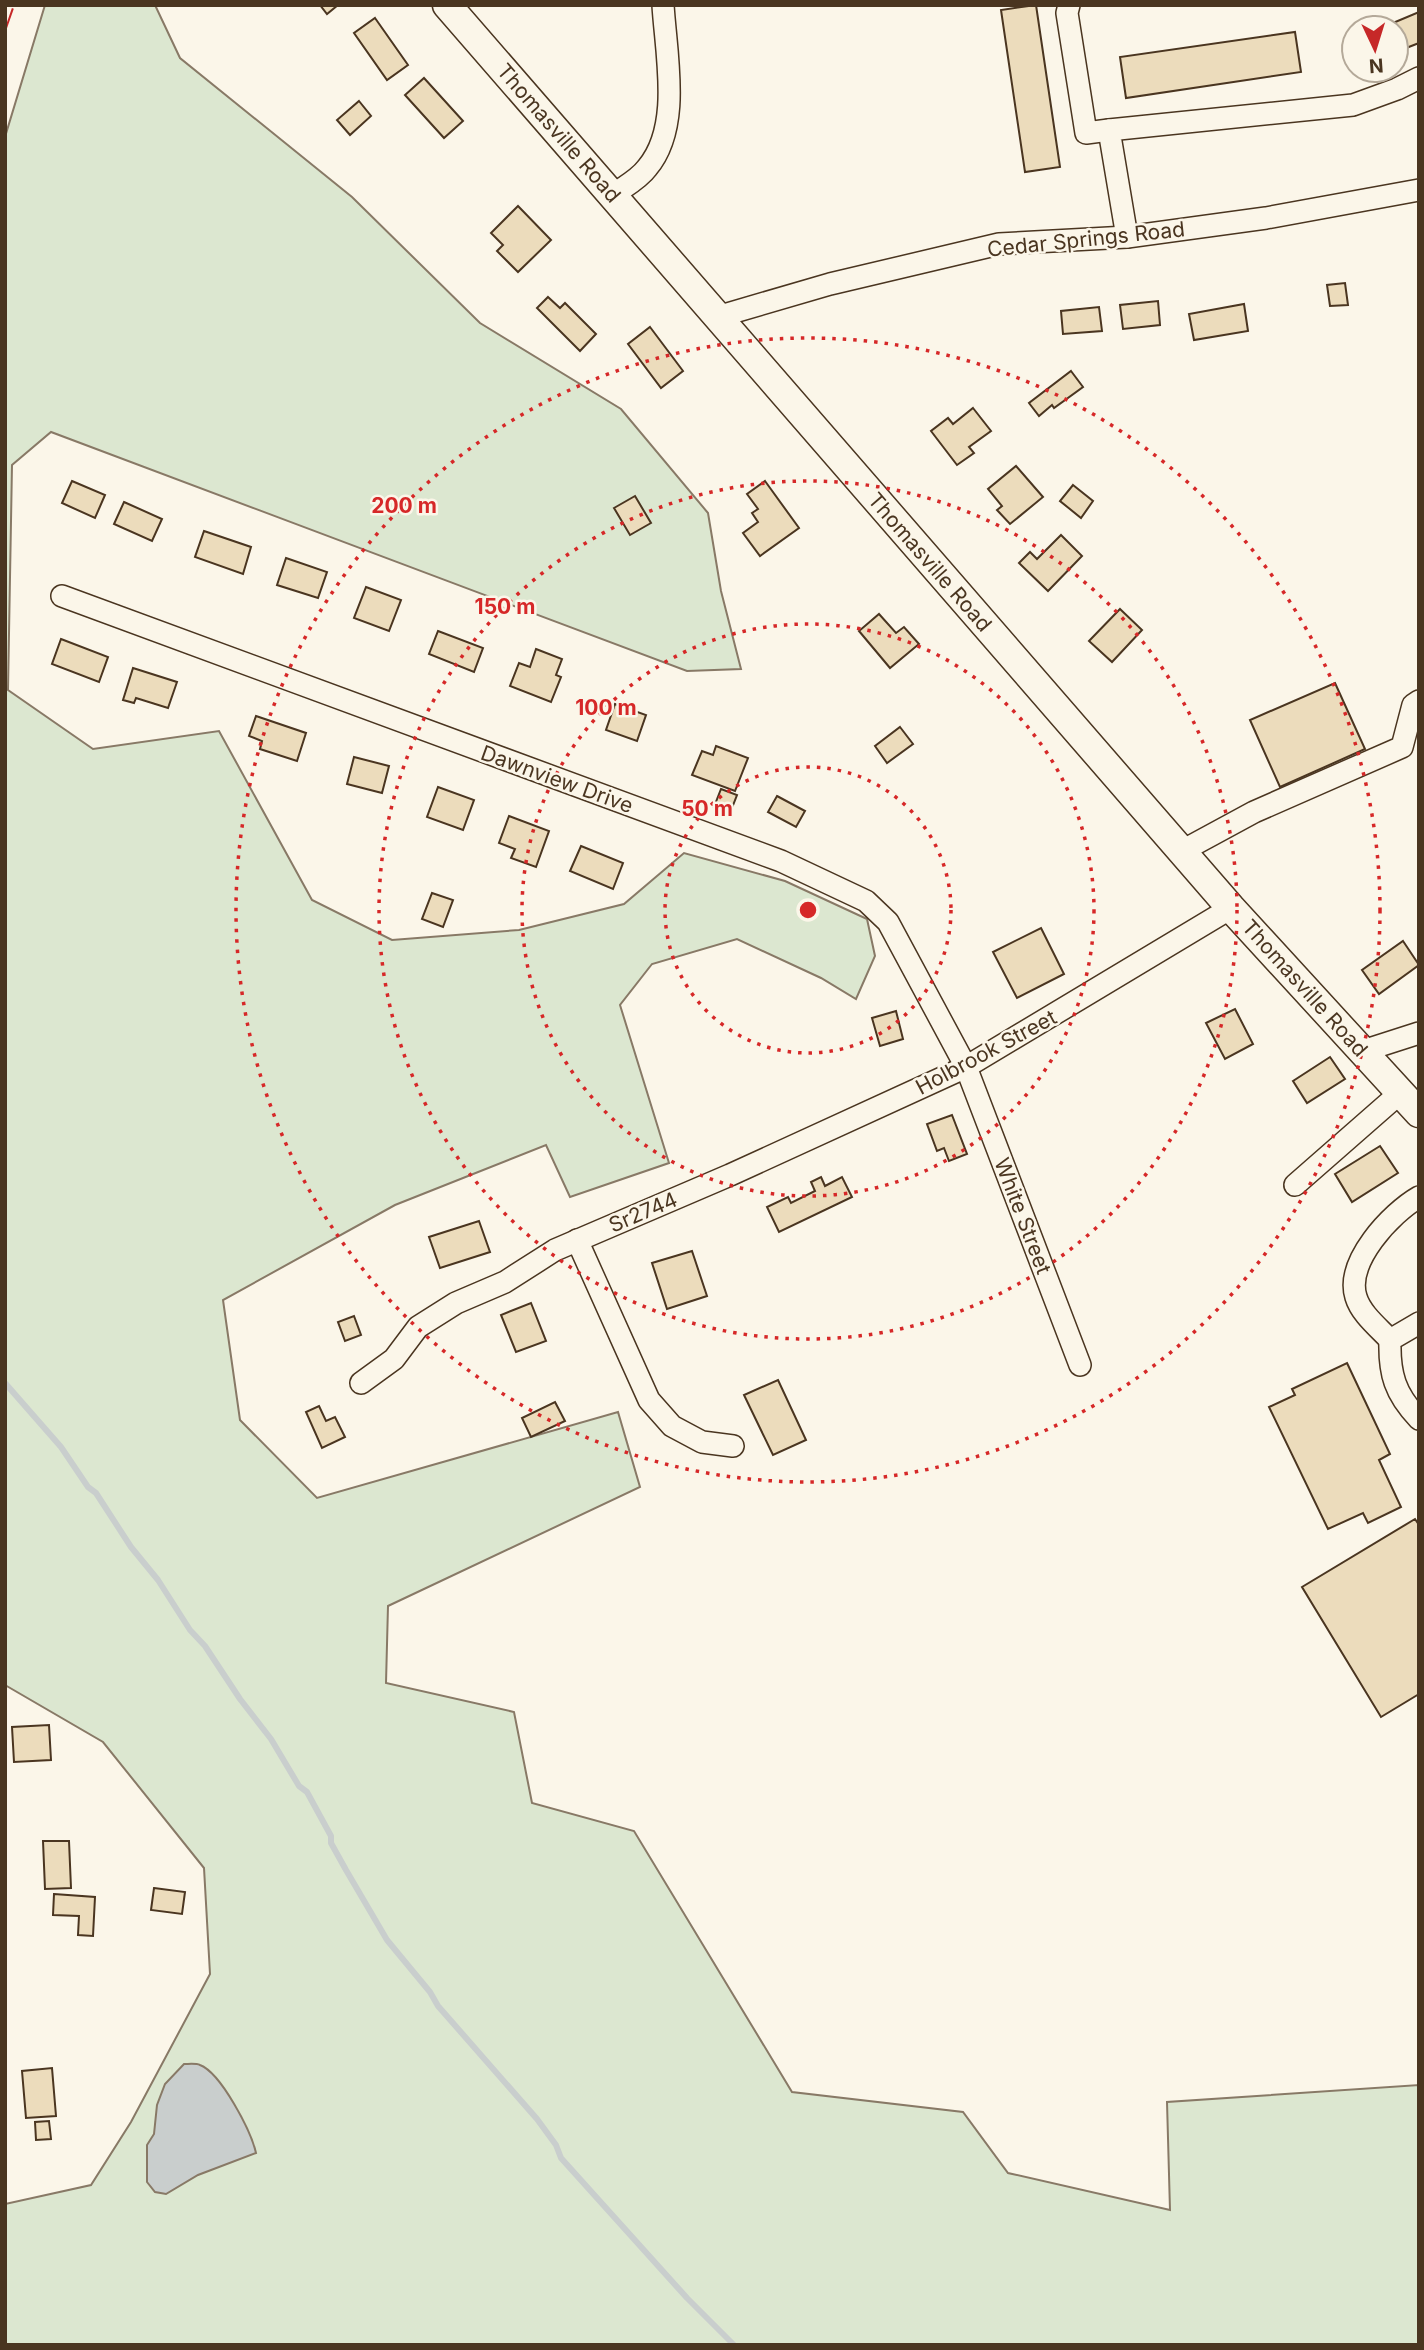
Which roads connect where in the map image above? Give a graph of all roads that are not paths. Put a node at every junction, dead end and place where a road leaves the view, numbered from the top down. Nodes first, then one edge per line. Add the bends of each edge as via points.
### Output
1 (447, 5) edge
2 (663, 5) edge
3 (1069, 5) edge
4 (1419, 78) edge
5 (1110, 130) junction
6 (1419, 190) edge
7 (613, 195) junction
8 (1127, 237) junction
9 (717, 317) junction
10 (62, 596) dead end
11 (1419, 701) edge
12 (1182, 851) junction
13 (1231, 908) junction
14 (1419, 1033) edge
15 (1363, 1051) junction
16 (966, 1067) junction
17 (1410, 1103) edge
18 (730, 1175) joint
19 (1295, 1185) dead end
20 (1419, 1196) edge
21 (577, 1240) junction
22 (1419, 1323) edge
23 (1390, 1340) junction
24 (1080, 1364) dead end
25 (360, 1383) dead end
26 (1419, 1419) edge
27 (733, 1446) dead end

1 - 7 main road, Thomasville Road
2 - 7 street via 669,106 665,139 647,169
3 - 5 street via 1086,133
4 - 5 street via 1353,104
5 - 8 street
6 - 8 street, Cedar Springs Road
7 - 9 main road, Thomasville Road
8 - 9 street, Cedar Springs Road via 999,244 830,284
9 - 12 main road, Thomasville Road
10 - 16 street, Dawnview Drive via 781,861 866,901 888,922
11 - 12 street via 1413,705 1402,747 1254,812
12 - 13 main road, Thomasville Road
13 - 15 main road, Thomasville Road
13 - 16 street, Holbrook Street
14 - 15 street
15 - 17 main road, Thomasville Road
16 - 18 street, Holbrook Street
16 - 24 street, White Street
17 - 19 street
18 - 21 street, Sr2744
20 - 23 street via 1374,1236 1357,1270 1356,1297
21 - 25 street, Sr2744 via 418,1327 394,1359
21 - 27 street via 649,1400 672,1426 702,1442
22 - 23 street
23 - 26 street via 1390,1366 1398,1394

